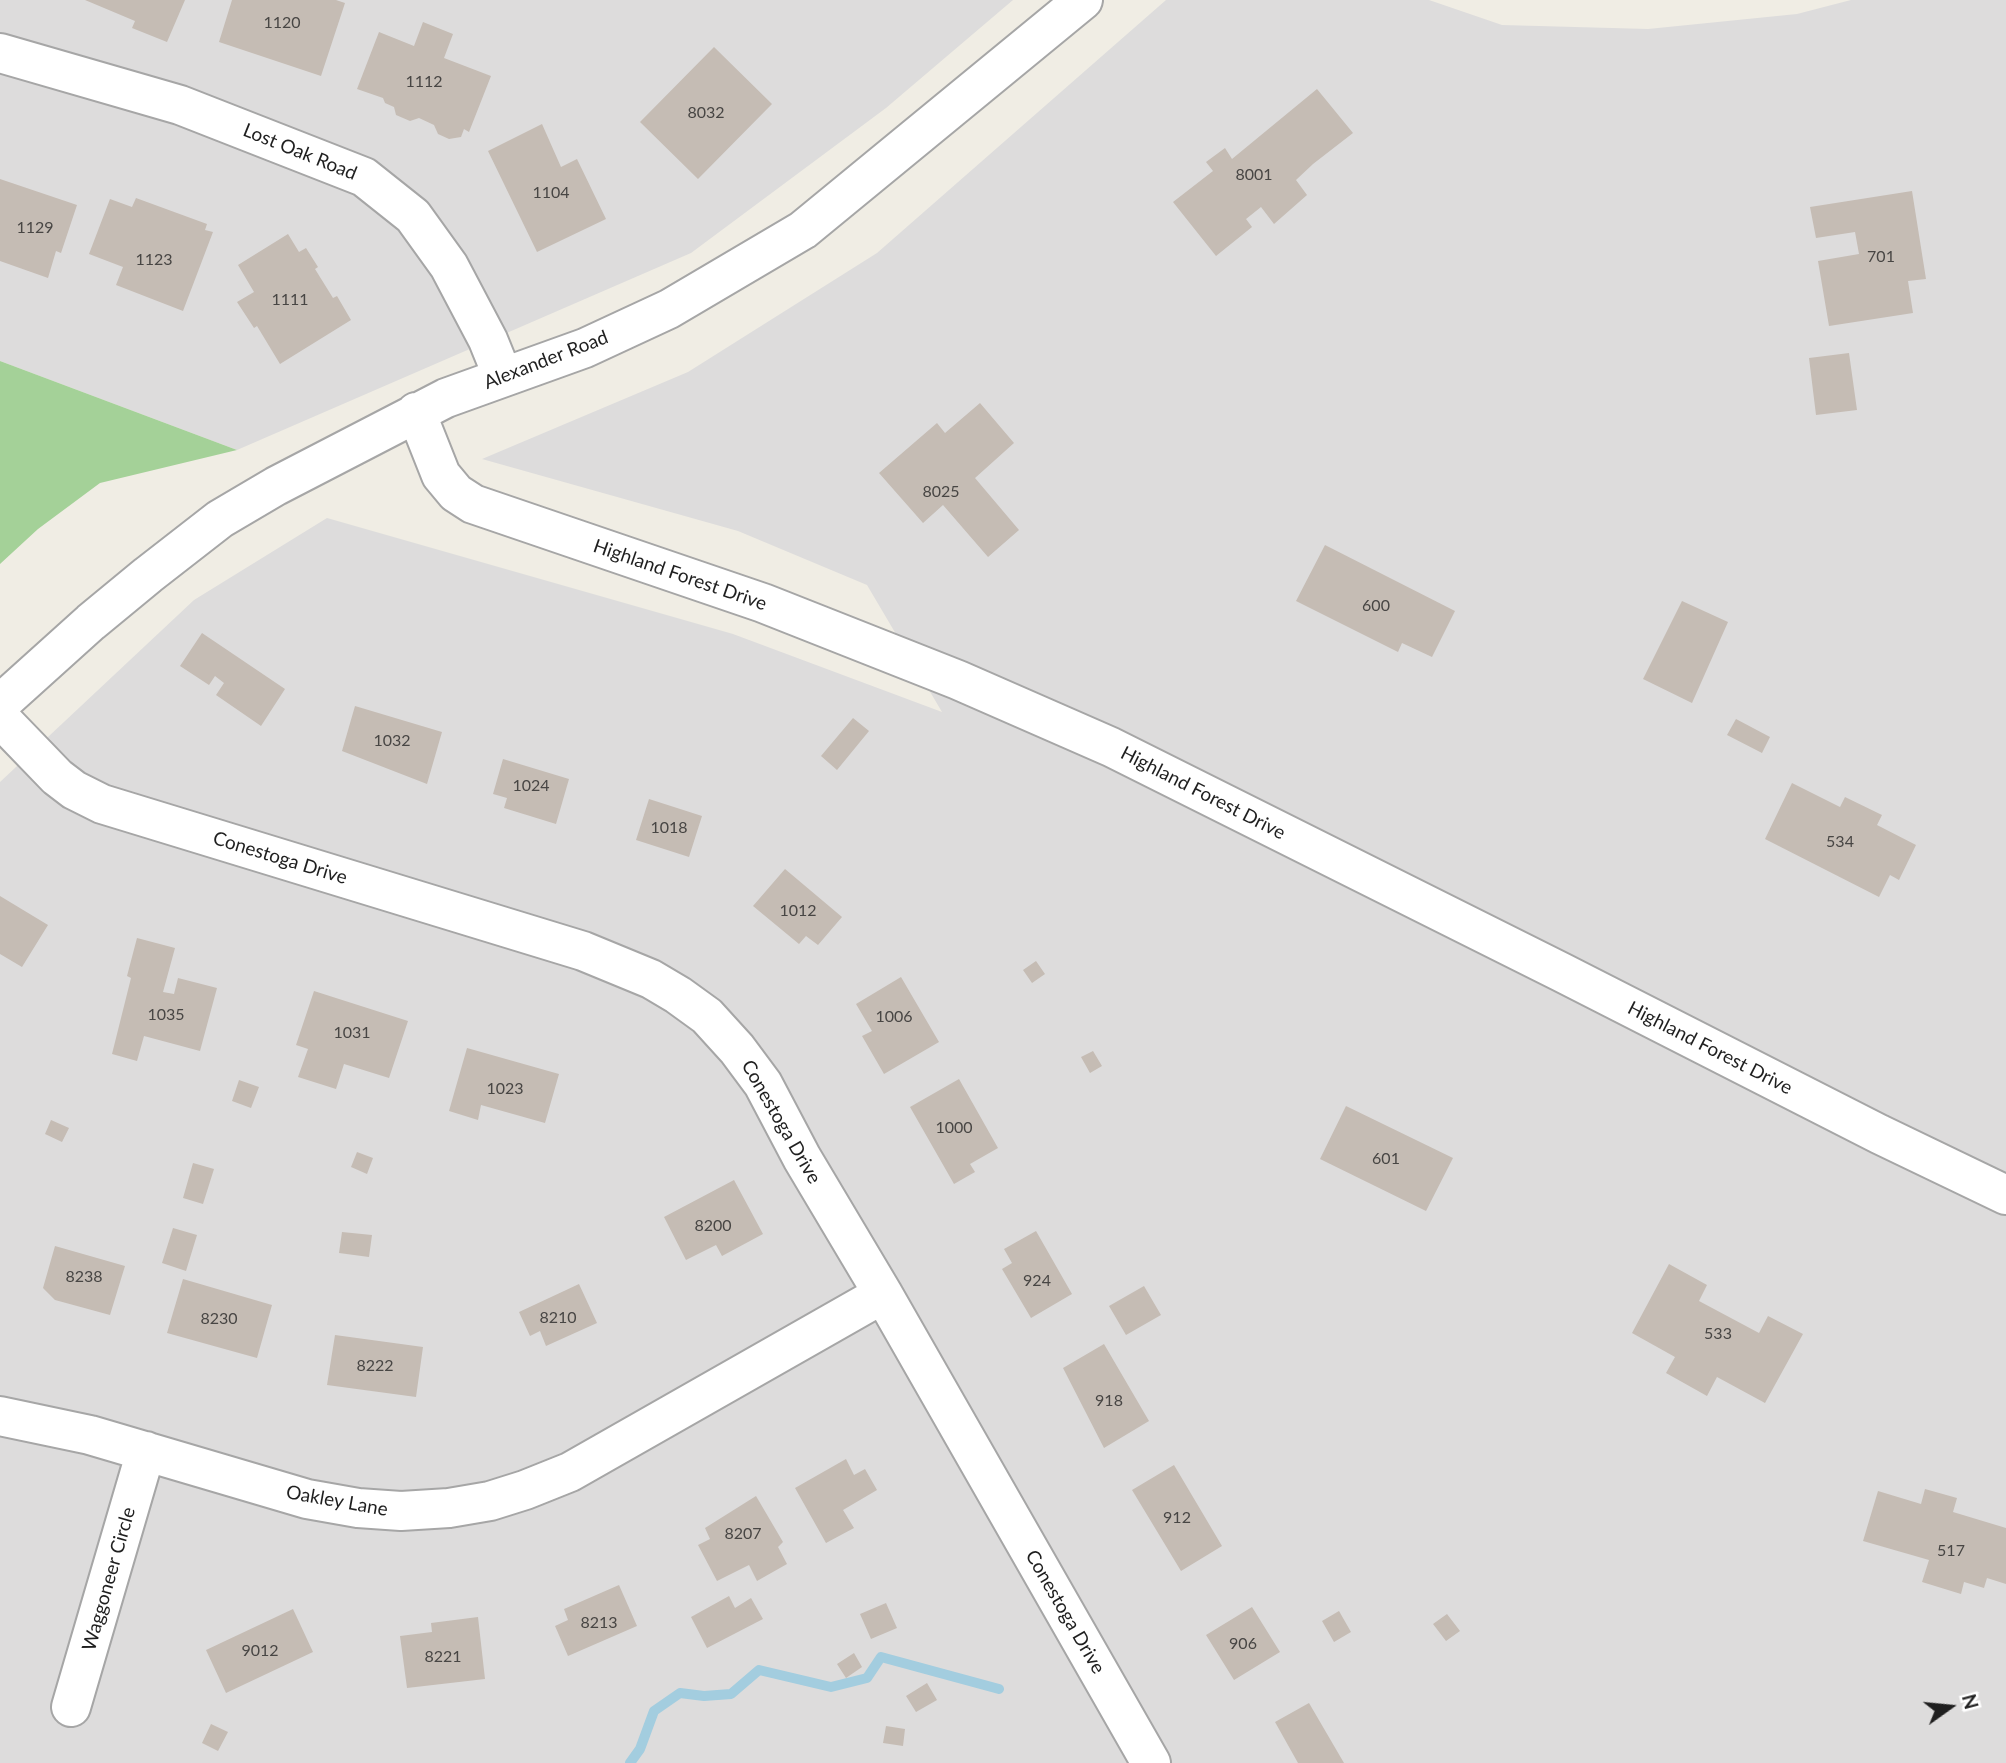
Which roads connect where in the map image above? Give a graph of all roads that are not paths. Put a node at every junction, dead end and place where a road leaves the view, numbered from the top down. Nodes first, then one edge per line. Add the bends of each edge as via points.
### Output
1 (1083, 0) edge
2 (0, 53) edge
3 (503, 377) junction
4 (416, 412) junction
5 (0, 704) edge
6 (0, 718) edge
7 (2006, 1195) edge
8 (883, 1294) junction
9 (0, 1416) edge
10 (146, 1451) junction
11 (71, 1707) dead end
12 (1151, 1763) edge

1 - 3 street, Alexander Road via 803,230 669,309 585,348
2 - 3 street, Lost Oak Road via 180,105 363,177 413,216 449,266
3 - 4 street, Alexander Road
4 - 5 street, Alexander Road via 220,519 101,614
4 - 7 street, Highland Forest Drive via 441,475 473,504 763,603 1111,747
6 - 8 street, Conestoga Drive via 57,777 102,804 583,951 678,995 707,1016 763,1084
8 - 10 street, Oakley Lane via 570,1472 490,1500 401,1511 358,1508 307,1499
8 - 12 street, Conestoga Drive
9 - 10 street, Oakley Lane
10 - 11 street, Waggoneer Circle

